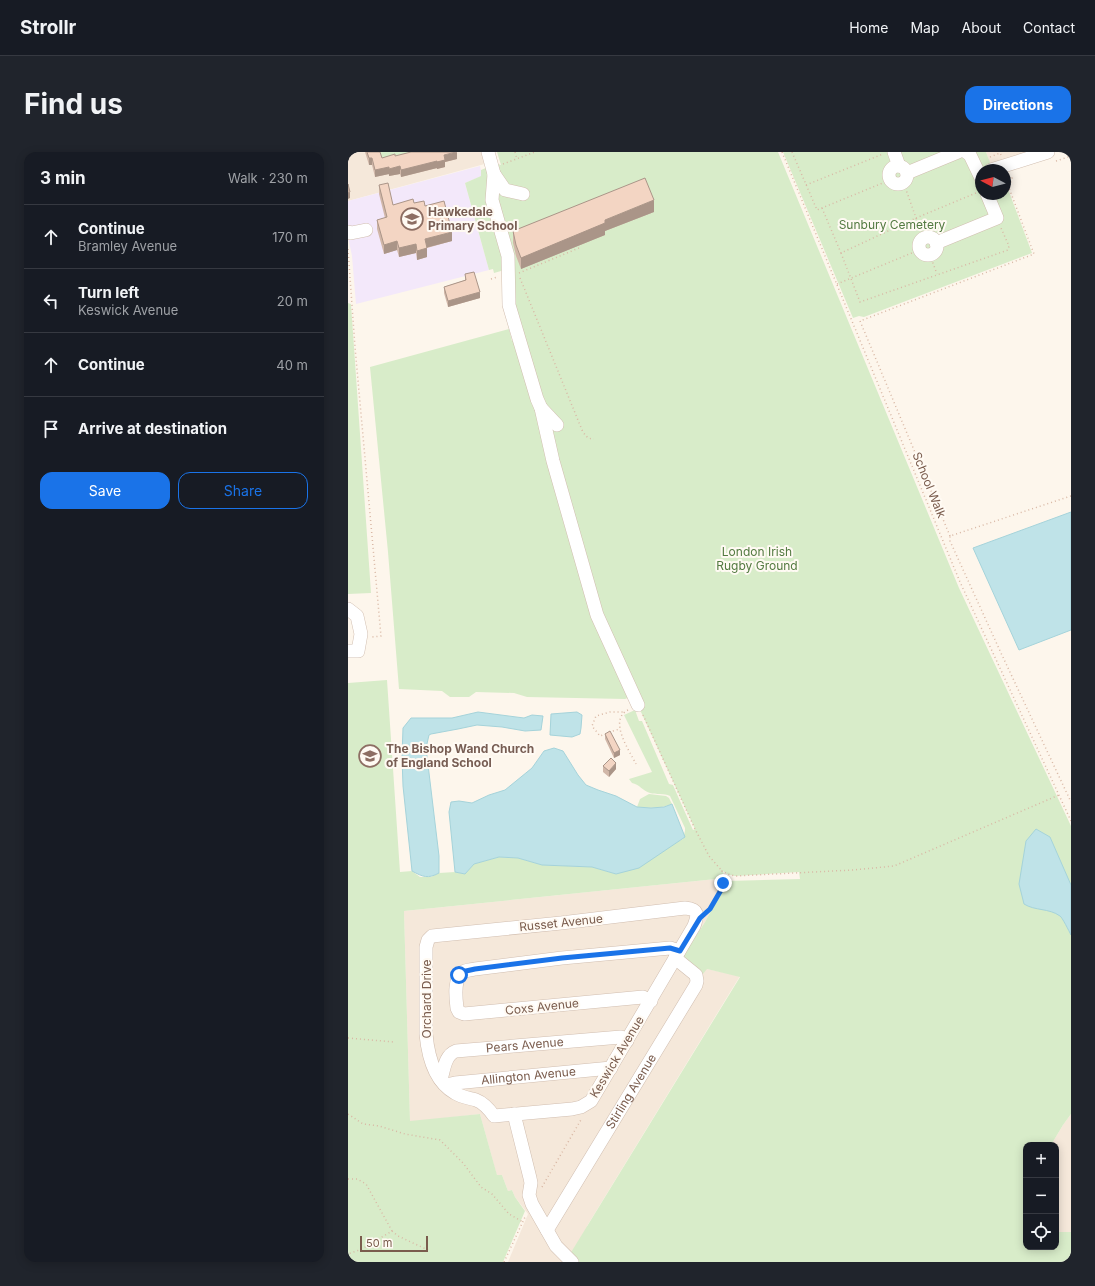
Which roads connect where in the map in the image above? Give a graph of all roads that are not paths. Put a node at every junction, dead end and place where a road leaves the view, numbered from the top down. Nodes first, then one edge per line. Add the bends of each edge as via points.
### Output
1 (894, 152) edge
2 (958, 152) edge
3 (966, 152) edge
4 (1052, 156) edge
5 (491, 163) edge
6 (981, 164) edge
7 (1011, 165) edge
8 (903, 174) junction
9 (890, 180) road end
10 (523, 194) dead end
11 (990, 200) edge
12 (366, 230) dead end
13 (348, 232) edge
14 (924, 248) road end
15 (541, 408) junction
16 (557, 425) dead end
17 (348, 609) edge
18 (348, 651) edge
19 (638, 705) road end
20 (700, 912) joint
21 (428, 940) joint
22 (678, 955) junction
23 (651, 1001) junction
24 (627, 1041) junction
25 (611, 1068) junction
26 (444, 1083) junction
27 (514, 1114) junction
28 (547, 1230) junction
29 (572, 1262) edge

1 - 8 street
2 - 8 street
3 - 6 street
4 - 7 street
5 - 10 street via 505,190
5 - 15 street via 492,200 508,256 509,305
8 - 9 street via 896,166 889,174
11 - 14 street via 997,218 936,243 929,237
12 - 13 street
15 - 16 street
15 - 19 street via 597,615
17 - 18 street via 357,616 361,634 358,651
20 - 21 street, Russet Avenue via 685,908 438,935
20 - 22 street, Keswick Avenue
21 - 26 street, Orchard Drive via 427,1041 430,1059
22 - 23 street, Keswick Avenue
22 - 23 street, Coxs Avenue via 670,948 475,969 459,975 456,985 458,1008 464,1014 643,997
22 - 28 street, Stirling Avenue via 696,975 696,985
23 - 24 street, Keswick Avenue
24 - 25 street, Keswick Avenue
24 - 26 street, Pears Avenue via 621,1037 456,1051 448,1056
25 - 26 street, Allington Avenue
25 - 27 street, Keswick Avenue via 591,1101 581,1107
26 - 27 street, Keswick Avenue via 454,1093 482,1103 494,1116
27 - 28 street via 531,1183 529,1195
28 - 29 street via 556,1246

